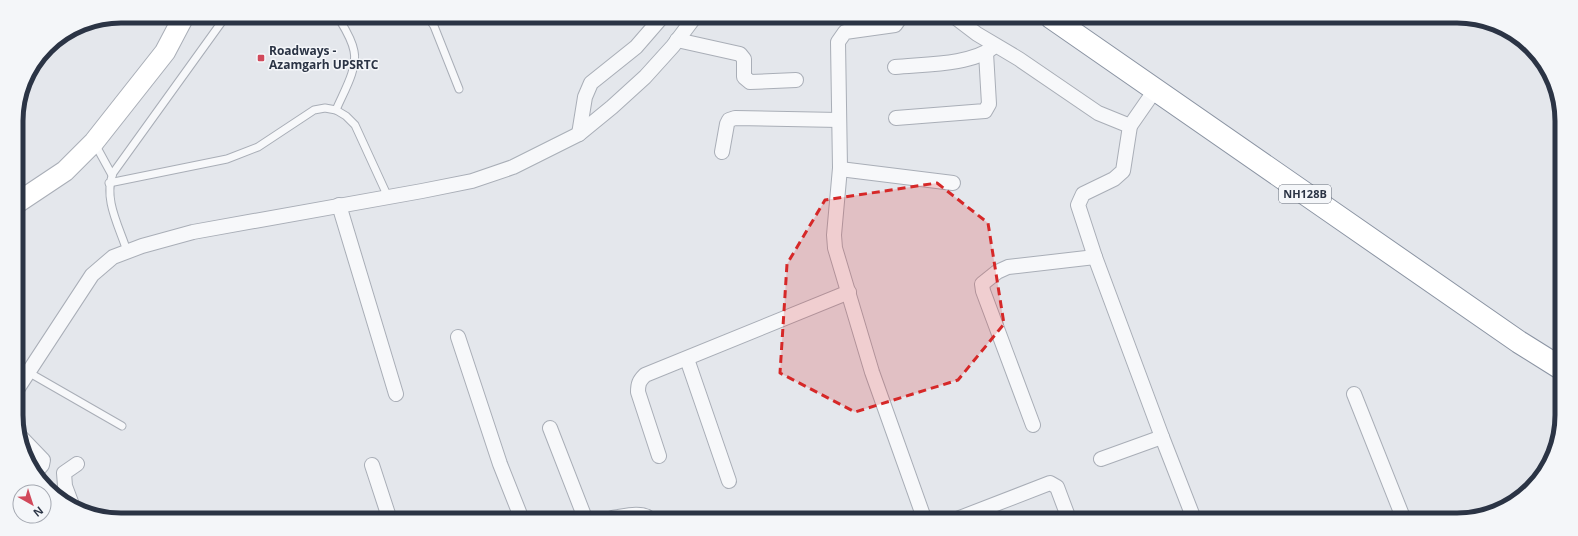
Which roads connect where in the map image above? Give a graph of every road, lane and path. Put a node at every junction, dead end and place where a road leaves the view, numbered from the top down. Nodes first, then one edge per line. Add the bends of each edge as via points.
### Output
1 (180, 23) edge
2 (221, 23) edge
3 (341, 23) edge
4 (432, 23) edge
5 (657, 23) edge
6 (690, 23) edge
7 (896, 23) edge
8 (961, 23) edge
9 (1059, 23) edge
10 (677, 40) junction
11 (990, 49) junction
12 (896, 67) dead end
13 (796, 80) dead end
14 (459, 89) dead end
15 (1155, 90) junction
16 (336, 110) junction
17 (896, 118) dead end
18 (839, 120) junction
19 (1130, 126) junction
20 (579, 134) junction
21 (94, 142) junction
22 (722, 152) dead end
23 (840, 169) junction
24 (112, 175) junction
25 (109, 183) junction
26 (953, 184) dead end
27 (388, 197) junction
28 (23, 200) edge
29 (339, 205) junction
30 (128, 251) junction
31 (1095, 257) junction
32 (849, 292) junction
33 (458, 337) dead end
34 (687, 359) junction
35 (1555, 364) edge
36 (28, 372) junction
37 (23, 380) edge
38 (396, 394) dead end
39 (1354, 394) dead end
40 (122, 426) dead end
41 (1033, 426) dead end
42 (550, 428) dead end
43 (1162, 438) junction
44 (27, 444) edge
45 (659, 456) dead end
46 (1101, 459) dead end
47 (77, 464) dead end
48 (372, 465) dead end
49 (39, 468) edge
50 (729, 481) dead end
51 (69, 497) edge
52 (385, 513) edge
53 (519, 513) edge
54 (583, 513) edge
55 (922, 513) edge
56 (971, 513) edge
57 (1067, 513) edge
58 (1192, 513) edge
59 (1401, 513) edge

1 - 21 street via 165,52
2 - 24 lane
3 - 16 lane via 355,57
4 - 14 lane
5 - 20 street via 636,47 591,83 584,97
6 - 10 street
7 - 18 street via 845,32 839,38
8 - 11 street
9 - 15 highway, NH128B
10 - 13 street via 740,54 744,59 744,77 750,82
10 - 20 street via 645,77
11 - 12 street via 969,59
11 - 17 street via 989,104 985,111
11 - 19 street via 1019,59 1098,114
15 - 19 street
15 - 35 highway, NH128B
16 - 25 lane via 314,110 258,147 227,159
16 - 27 lane via 355,125
18 - 22 street via 735,118 727,124
18 - 23 street
19 - 31 street via 1123,171 1114,179 1083,194 1078,205
20 - 27 street via 513,167 472,181
21 - 24 lane
21 - 28 street via 65,171
23 - 26 street
23 - 32 street via 834,235
24 - 25 lane
25 - 30 lane via 112,207
27 - 29 street
29 - 30 street via 193,232
29 - 38 street
30 - 36 street via 114,256 92,275
31 - 41 street via 1008,267 982,284
31 - 43 street
32 - 34 street
32 - 55 street via 872,372
33 - 53 street via 500,464
34 - 45 street via 645,375 638,384 638,392
34 - 50 street
36 - 37 street
36 - 40 lane
39 - 59 street
42 - 54 street
43 - 46 street
43 - 58 street
44 - 49 street via 43,460
47 - 51 street via 64,473
48 - 52 street
56 - 57 street via 1050,483 1057,487

